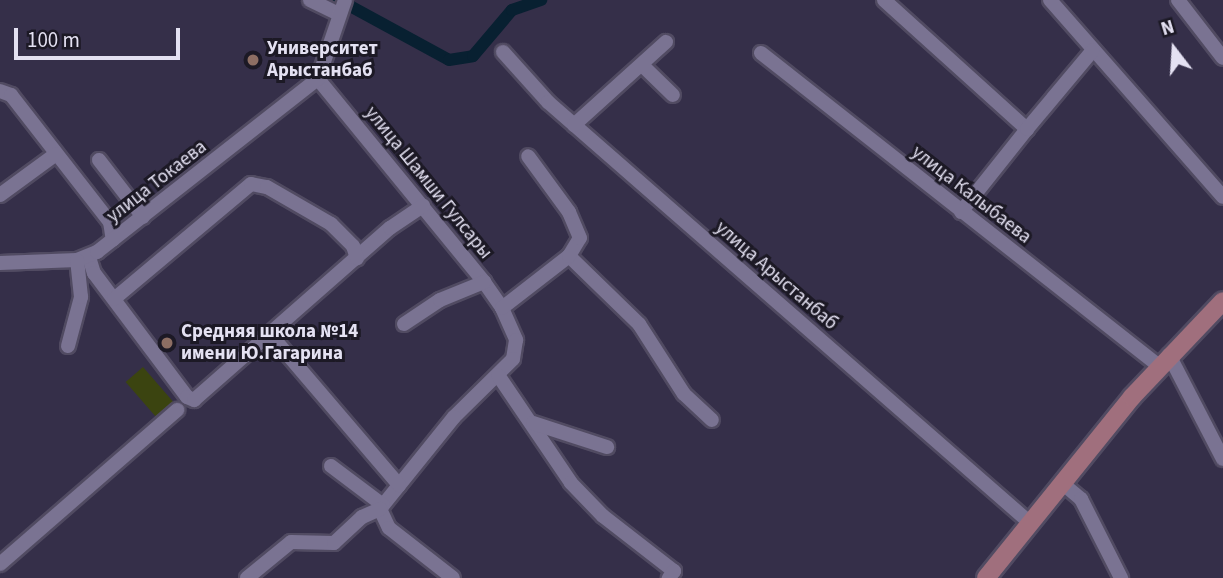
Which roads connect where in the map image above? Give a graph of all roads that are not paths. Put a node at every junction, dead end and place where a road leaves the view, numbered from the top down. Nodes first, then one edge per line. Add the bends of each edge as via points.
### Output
1 (310, 0) edge
2 (884, 0) edge
3 (1050, 0) edge
4 (1178, 0) edge
5 (340, 8) edge
6 (666, 42) dead end
7 (1093, 50) junction
8 (503, 52) dead end
9 (761, 53) dead end
10 (1223, 58) edge
11 (642, 65) junction
12 (318, 79) junction
13 (0, 90) edge
14 (673, 95) dead end
15 (574, 125) junction
16 (1027, 129) junction
17 (56, 154) junction
18 (528, 156) dead end
19 (99, 159) dead end
20 (0, 195) edge
21 (1223, 197) edge
22 (419, 209) junction
23 (138, 211) junction
24 (961, 212) junction
25 (344, 235) junction
26 (113, 240) junction
27 (377, 240) junction
28 (569, 256) junction
29 (83, 258) junction
30 (356, 258) junction
31 (0, 262) edge
32 (484, 282) junction
33 (114, 299) junction
34 (1223, 301) edge
35 (502, 307) junction
36 (404, 324) dead end
37 (270, 334) junction
38 (68, 346) dead end
39 (1164, 360) junction
40 (498, 375) junction
41 (177, 410) dead end
42 (712, 419) dead end
43 (533, 423) junction
44 (607, 447) dead end
45 (1223, 459) edge
46 (331, 466) dead end
47 (1062, 483) junction
48 (399, 485) junction
49 (382, 507) junction
50 (1030, 522) junction
51 (0, 564) edge
52 (672, 575) edge
53 (247, 578) edge
54 (453, 578) edge
55 (986, 578) edge
56 (1121, 578) edge

1 - 5 street
2 - 16 street
3 - 7 street
4 - 10 street
5 - 12 street
6 - 11 street
7 - 16 street
7 - 21 street
8 - 15 street, улица Арыстанбаб
9 - 24 street, улица Калыбаева
11 - 14 street
11 - 15 street
12 - 22 street, улица Шамши Гулсары
12 - 23 street, улица Токаева
13 - 17 street via 11,95
15 - 50 street, улица Арыстанбаб
16 - 24 street
17 - 20 street
17 - 26 street via 110,222
18 - 28 street via 576,223 580,238
19 - 23 street
22 - 27 street
22 - 32 street, улица Шамши Гулсары
23 - 26 street, улица Токаева
24 - 39 street, улица Калыбаева
25 - 27 street
25 - 30 street
25 - 33 street via 267,187 247,185
26 - 29 street, улица Токаева
27 - 30 street
28 - 35 street
28 - 42 street via 639,324 684,394
29 - 31 street
29 - 33 street
29 - 38 street
30 - 37 street
32 - 35 street, улица Шамши Гулсары
32 - 36 street via 440,300
33 - 37 street via 191,399
34 - 39 main road
35 - 40 street, улица Шамши Гулсары via 516,350
37 - 48 street
39 - 45 street
39 - 47 main road
40 - 43 street
40 - 48 street, улица Шамши Гулсары via 454,417
41 - 51 street
43 - 44 street
43 - 52 street via 551,456 590,504
46 - 49 street
47 - 50 main road
47 - 56 street via 1082,499
48 - 49 street, улица Шамши Гулсары
49 - 53 street, улица Шамши Гулсары via 362,517 334,543 290,542
49 - 54 street via 389,528
50 - 55 main road

